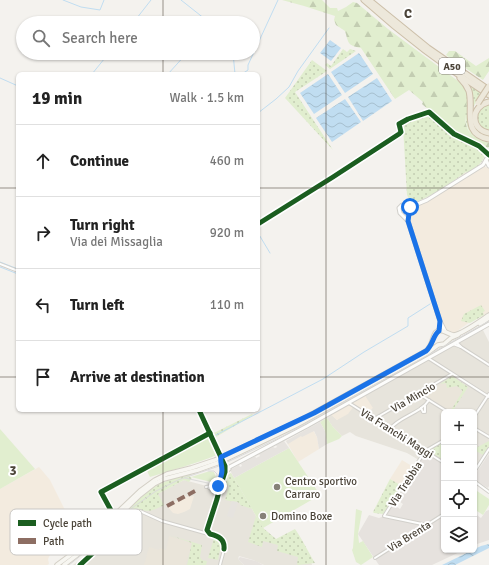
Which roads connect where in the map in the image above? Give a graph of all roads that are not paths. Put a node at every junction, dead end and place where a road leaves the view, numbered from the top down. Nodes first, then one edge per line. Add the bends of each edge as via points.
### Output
1 (359, 0) edge
2 (364, 0) edge
3 (369, 0) edge
4 (391, 24) junction
5 (449, 68) junction
6 (488, 88) edge
7 (489, 95) edge
8 (489, 102) edge
9 (489, 136) edge
10 (489, 155) edge
11 (486, 160) junction
12 (483, 164) junction
13 (488, 166) edge
14 (408, 205) junction
15 (415, 205) junction
16 (410, 210) junction
17 (408, 214) junction
18 (404, 216) junction
19 (408, 221) junction
20 (0, 264) edge
21 (16, 270) edge
22 (489, 315) edge
23 (489, 318) edge
24 (440, 321) junction
25 (489, 324) edge
26 (439, 331) junction
27 (445, 332) junction
28 (434, 339) junction
29 (447, 340) junction
30 (456, 342) junction
31 (440, 345) junction
32 (428, 358) junction
33 (489, 364) edge
34 (452, 374) junction
35 (419, 394) junction
36 (489, 396) edge
37 (429, 400) junction
38 (349, 403) junction
39 (425, 406) junction
40 (422, 408) junction
41 (443, 409) edge
42 (200, 412) edge
43 (477, 413) edge
44 (374, 419) junction
45 (390, 429) junction
46 (477, 430) edge
47 (489, 437) edge
48 (441, 442) edge
49 (489, 449) edge
50 (425, 451) junction
51 (221, 460) junction
52 (441, 461) edge
53 (477, 467) edge
54 (224, 471) junction
55 (477, 484) edge
56 (217, 488) joint
57 (489, 491) edge
58 (121, 509) edge
59 (127, 509) edge
60 (142, 512) edge
61 (441, 516) edge
62 (427, 525) junction
63 (206, 529) junction
64 (200, 531) junction
65 (205, 533) junction
66 (210, 534) junction
67 (71, 555) edge
68 (77, 555) edge
69 (91, 555) edge
70 (375, 558) dead end
71 (57, 565) edge
72 (64, 565) edge
73 (80, 565) edge
74 (220, 565) edge

1 - 4 highway
2 - 4 highway, A50
3 - 6 highway, A50 via 428,48
4 - 5 highway, A50
5 - 7 highway, A50
5 - 9 highway via 469,90 469,119 472,128 480,136
6 - 9 highway, bridge via 473,113 473,124 477,131
8 - 9 highway via 478,108 474,118 478,128
10 - 11 street
11 - 12 street
11 - 13 street
12 - 13 street
12 - 15 street via 435,196
14 - 15 street
14 - 16 street
14 - 18 street via 399,208 399,212
15 - 16 street
16 - 17 street
17 - 18 street
17 - 19 street
18 - 19 street
19 - 24 street
20 - 21 street
22 - 27 main road via 457,334 450,335
23 - 29 main road
24 - 26 street
24 - 27 street
25 - 30 street
26 - 27 main road
26 - 28 main road
27 - 29 main road
28 - 31 main road
28 - 51 main road via 426,351 301,420
29 - 31 main road
30 - 32 street
30 - 33 street
31 - 51 main road via 298,425
32 - 34 street
32 - 38 street
34 - 35 street, Via Mincio
34 - 36 street
35 - 37 street
35 - 44 street, Via Mincio
36 - 43 street
37 - 39 street
37 - 41 street
38 - 44 street, Via Franchi Maggi
38 - 54 street
39 - 40 street
39 - 40 street via 425,412
40 - 45 street via 394,423
42 - 51 street
44 - 45 street, Via Franchi Maggi
45 - 50 street, Via Franchi Maggi
46 - 47 street
48 - 50 street
49 - 53 street
50 - 52 street, Via Franchi Maggi
50 - 62 street, Via Trebbia via 384,516
51 - 54 street
51 - 58 main road via 167,474 150,483
51 - 59 main road via 198,470 164,479 149,488
54 - 56 street
55 - 57 street
56 - 63 street via 216,501
60 - 64 street via 160,520
61 - 62 street, Via Brenta
62 - 70 street, Via Brenta
63 - 64 street
63 - 65 street
63 - 66 street
64 - 65 street
65 - 66 street
66 - 74 street via 219,537 224,544
67 - 71 main road
68 - 72 main road
69 - 73 street

